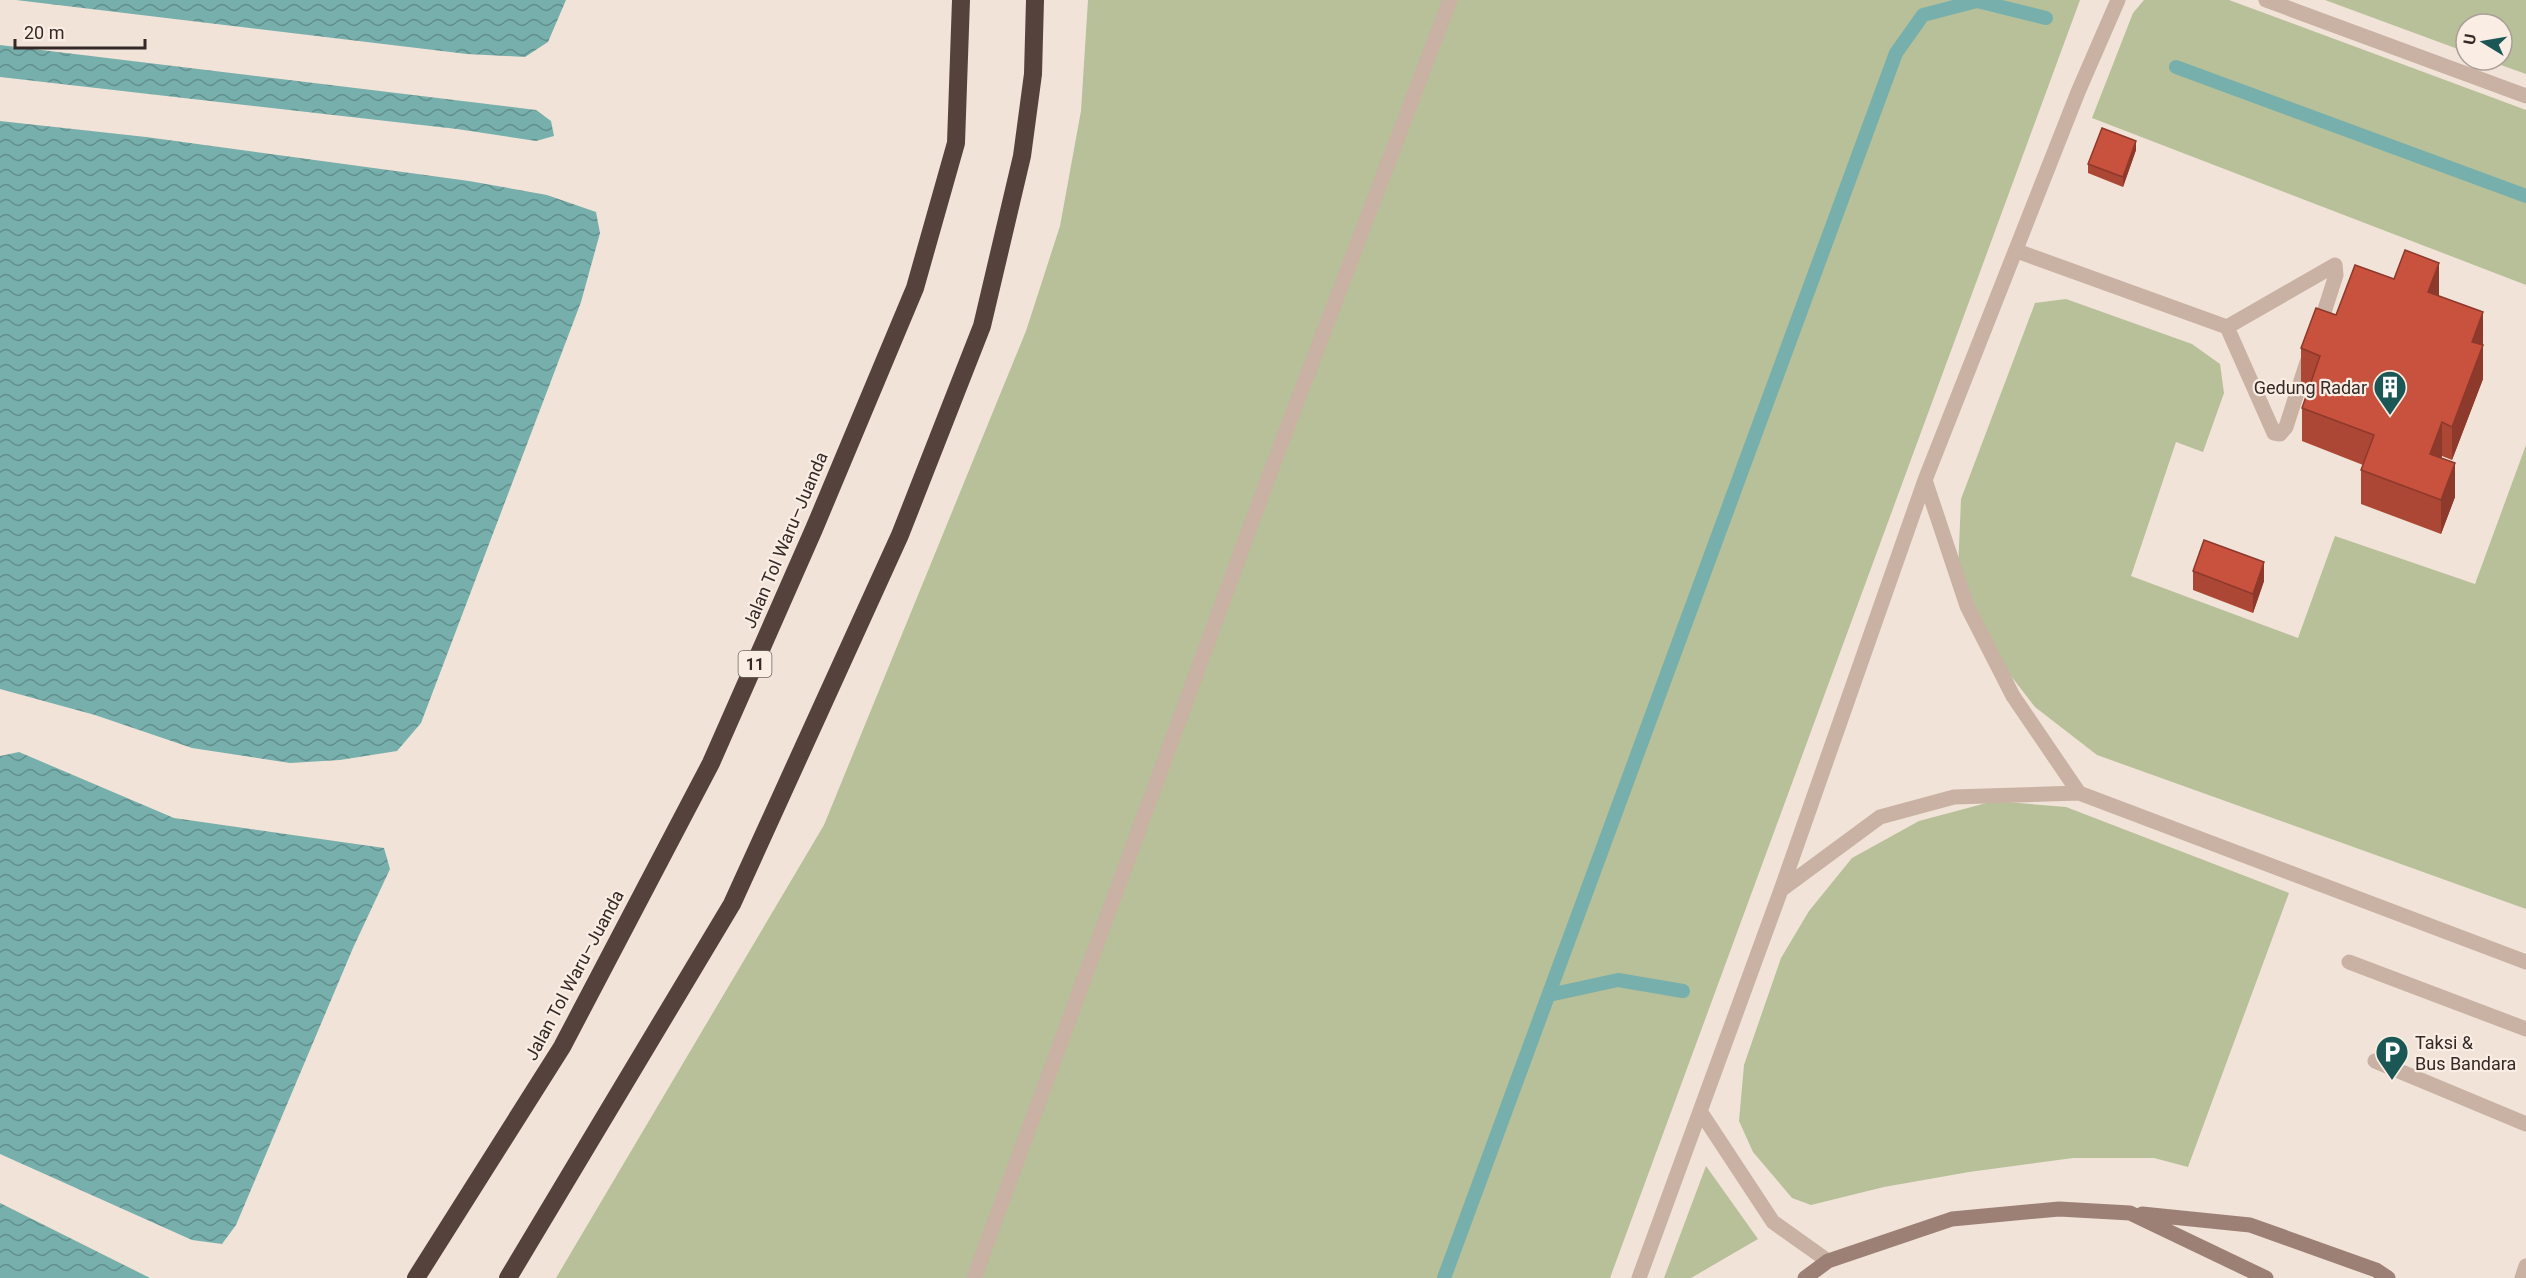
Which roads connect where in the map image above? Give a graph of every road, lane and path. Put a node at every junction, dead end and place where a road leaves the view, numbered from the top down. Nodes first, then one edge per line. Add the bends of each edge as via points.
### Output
1 (961, 0) edge
2 (1035, 0) edge
3 (1450, 0) edge
4 (2118, 0) edge
5 (2266, 0) edge
6 (2526, 96) edge
7 (2017, 251) junction
8 (2227, 327) junction
9 (1925, 480) junction
10 (2079, 793) junction
11 (1781, 890) junction
12 (2349, 962) dead end
13 (2526, 962) edge
14 (2526, 1029) edge
15 (2375, 1061) dead end
16 (1700, 1112) junction
17 (2526, 1124) edge
18 (2130, 1213) junction
19 (1828, 1261) junction
20 (2526, 1266) edge
21 (416, 1278) edge
22 (508, 1278) edge
23 (974, 1278) edge
24 (1639, 1278) edge
25 (1805, 1278) edge
26 (2266, 1278) edge
27 (2388, 1278) edge
28 (2522, 1278) edge

1 - 21 highway, Jalan Tol Waru–Juanda / 11 via 956,143 915,288 814,529 711,763 562,1047
2 - 22 highway via 1033,74 1022,156 982,326 900,535 732,904
3 - 23 lane via 1270,473
4 - 7 lane
5 - 6 lane
7 - 8 lane
7 - 9 lane
8 - 8 lane via 2274,433 2280,434 2286,427 2313,346 2336,275 2335,265
9 - 10 lane via 1967,606 2013,696
9 - 11 lane
10 - 11 lane via 1954,797 1880,818
10 - 13 lane
11 - 16 lane
12 - 14 lane
15 - 17 lane
16 - 19 lane via 1773,1222
16 - 24 lane
18 - 19 street via 2059,1209 1952,1219
18 - 26 street
18 - 27 street via 2250,1225 2376,1269
19 - 25 street
20 - 28 lane

